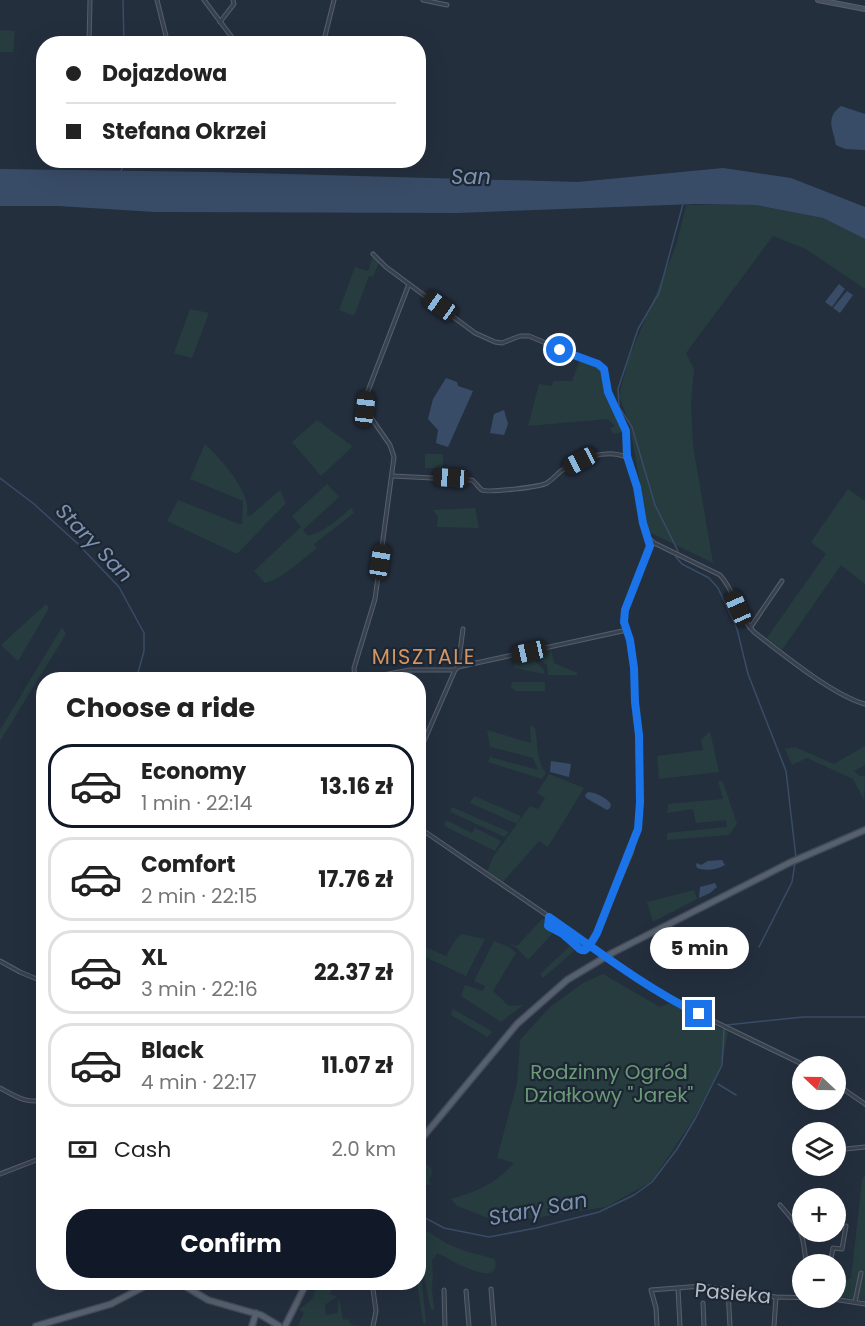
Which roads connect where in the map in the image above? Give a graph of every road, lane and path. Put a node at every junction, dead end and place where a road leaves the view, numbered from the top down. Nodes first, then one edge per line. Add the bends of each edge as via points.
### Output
1 (90, 0) edge
2 (157, 0) edge
3 (204, 0) edge
4 (233, 0) edge
5 (334, 0) edge
6 (423, 0) edge
7 (818, 0) edge
8 (835, 1) edge
9 (447, 5) dead end
10 (865, 9) edge
11 (220, 22) junction
12 (89, 36) edge
13 (166, 36) edge
14 (231, 36) edge
15 (325, 36) edge
16 (373, 254) dead end
17 (409, 284) junction
18 (627, 458) junction
19 (393, 476) junction
20 (646, 536) junction
21 (654, 543) junction
22 (650, 546) junction
23 (782, 580) dead end
24 (750, 628) junction
25 (463, 629) dead end
26 (627, 630) junction
27 (457, 668) junction
28 (355, 672) edge
29 (399, 672) edge
30 (865, 704) edge
31 (426, 737) edge
32 (865, 830) edge
33 (426, 832) edge
34 (549, 917) junction
35 (0, 961) edge
36 (36, 979) edge
37 (792, 1059) edge
38 (0, 1088) edge
39 (846, 1091) edge
40 (36, 1100) edge
41 (865, 1104) edge
42 (426, 1133) edge
43 (865, 1147) edge
44 (846, 1149) edge
45 (36, 1160) edge
46 (0, 1174) edge
47 (780, 1205) dead end
48 (843, 1242) edge
49 (805, 1254) edge
50 (831, 1254) edge
51 (861, 1274) dead end
52 (491, 1289) dead end
53 (678, 1289) junction
54 (138, 1290) edge
55 (195, 1290) edge
56 (304, 1290) edge
57 (373, 1290) edge
58 (444, 1290) dead end
59 (728, 1290) junction
60 (466, 1292) dead end
61 (776, 1297) junction
62 (792, 1297) edge
63 (846, 1301) edge
64 (855, 1302) junction
65 (703, 1304) dead end
66 (865, 1304) edge
67 (256, 1313) junction
68 (285, 1324) edge
69 (36, 1326) edge
70 (252, 1326) edge
71 (279, 1326) edge
72 (373, 1326) edge
73 (445, 1326) edge
74 (469, 1326) edge
75 (494, 1326) edge
76 (657, 1326) edge
77 (680, 1326) edge
78 (705, 1326) edge
79 (730, 1326) edge
80 (774, 1326) edge

1 - 12 street
2 - 13 street
3 - 11 street
4 - 11 street
5 - 15 street
6 - 9 street
7 - 8 main road
8 - 10 main road
11 - 14 street
16 - 17 street
17 - 18 street via 495,342 529,336 603,367 608,392 626,431
17 - 19 street via 366,396 365,409 390,445
18 - 19 street via 603,454 570,466 543,485 491,491 482,490 472,480
18 - 20 street
19 - 28 street via 375,599
20 - 21 street
20 - 22 street
21 - 22 street
21 - 24 street via 720,576
22 - 26 street via 625,610
23 - 24 street
24 - 30 street via 837,691
25 - 27 street
26 - 27 street
26 - 34 street via 639,735 638,829 588,949 579,950 566,936 548,926
27 - 29 street
27 - 31 street
32 - 42 main road via 789,863 567,980 517,1024
33 - 34 street
34 - 37 street, bridge via 669,999
35 - 36 street
38 - 40 street via 21,1100
39 - 41 street
43 - 44 street
45 - 46 street
47 - 49 street via 803,1235
48 - 50 street via 842,1249 832,1248
51 - 64 street
52 - 75 street
53 - 59 street, Pasieka via 702,1286
53 - 76 street, Pasieka via 651,1290
53 - 77 street
54 - 69 main road via 111,1304
55 - 67 main road via 208,1300
56 - 68 main road
57 - 72 street
58 - 73 street
59 - 61 street, Pasieka
59 - 79 street
60 - 74 street
61 - 62 street, Pasieka
61 - 80 street
63 - 64 street
64 - 66 street
65 - 78 street
67 - 70 main road
67 - 71 main road

